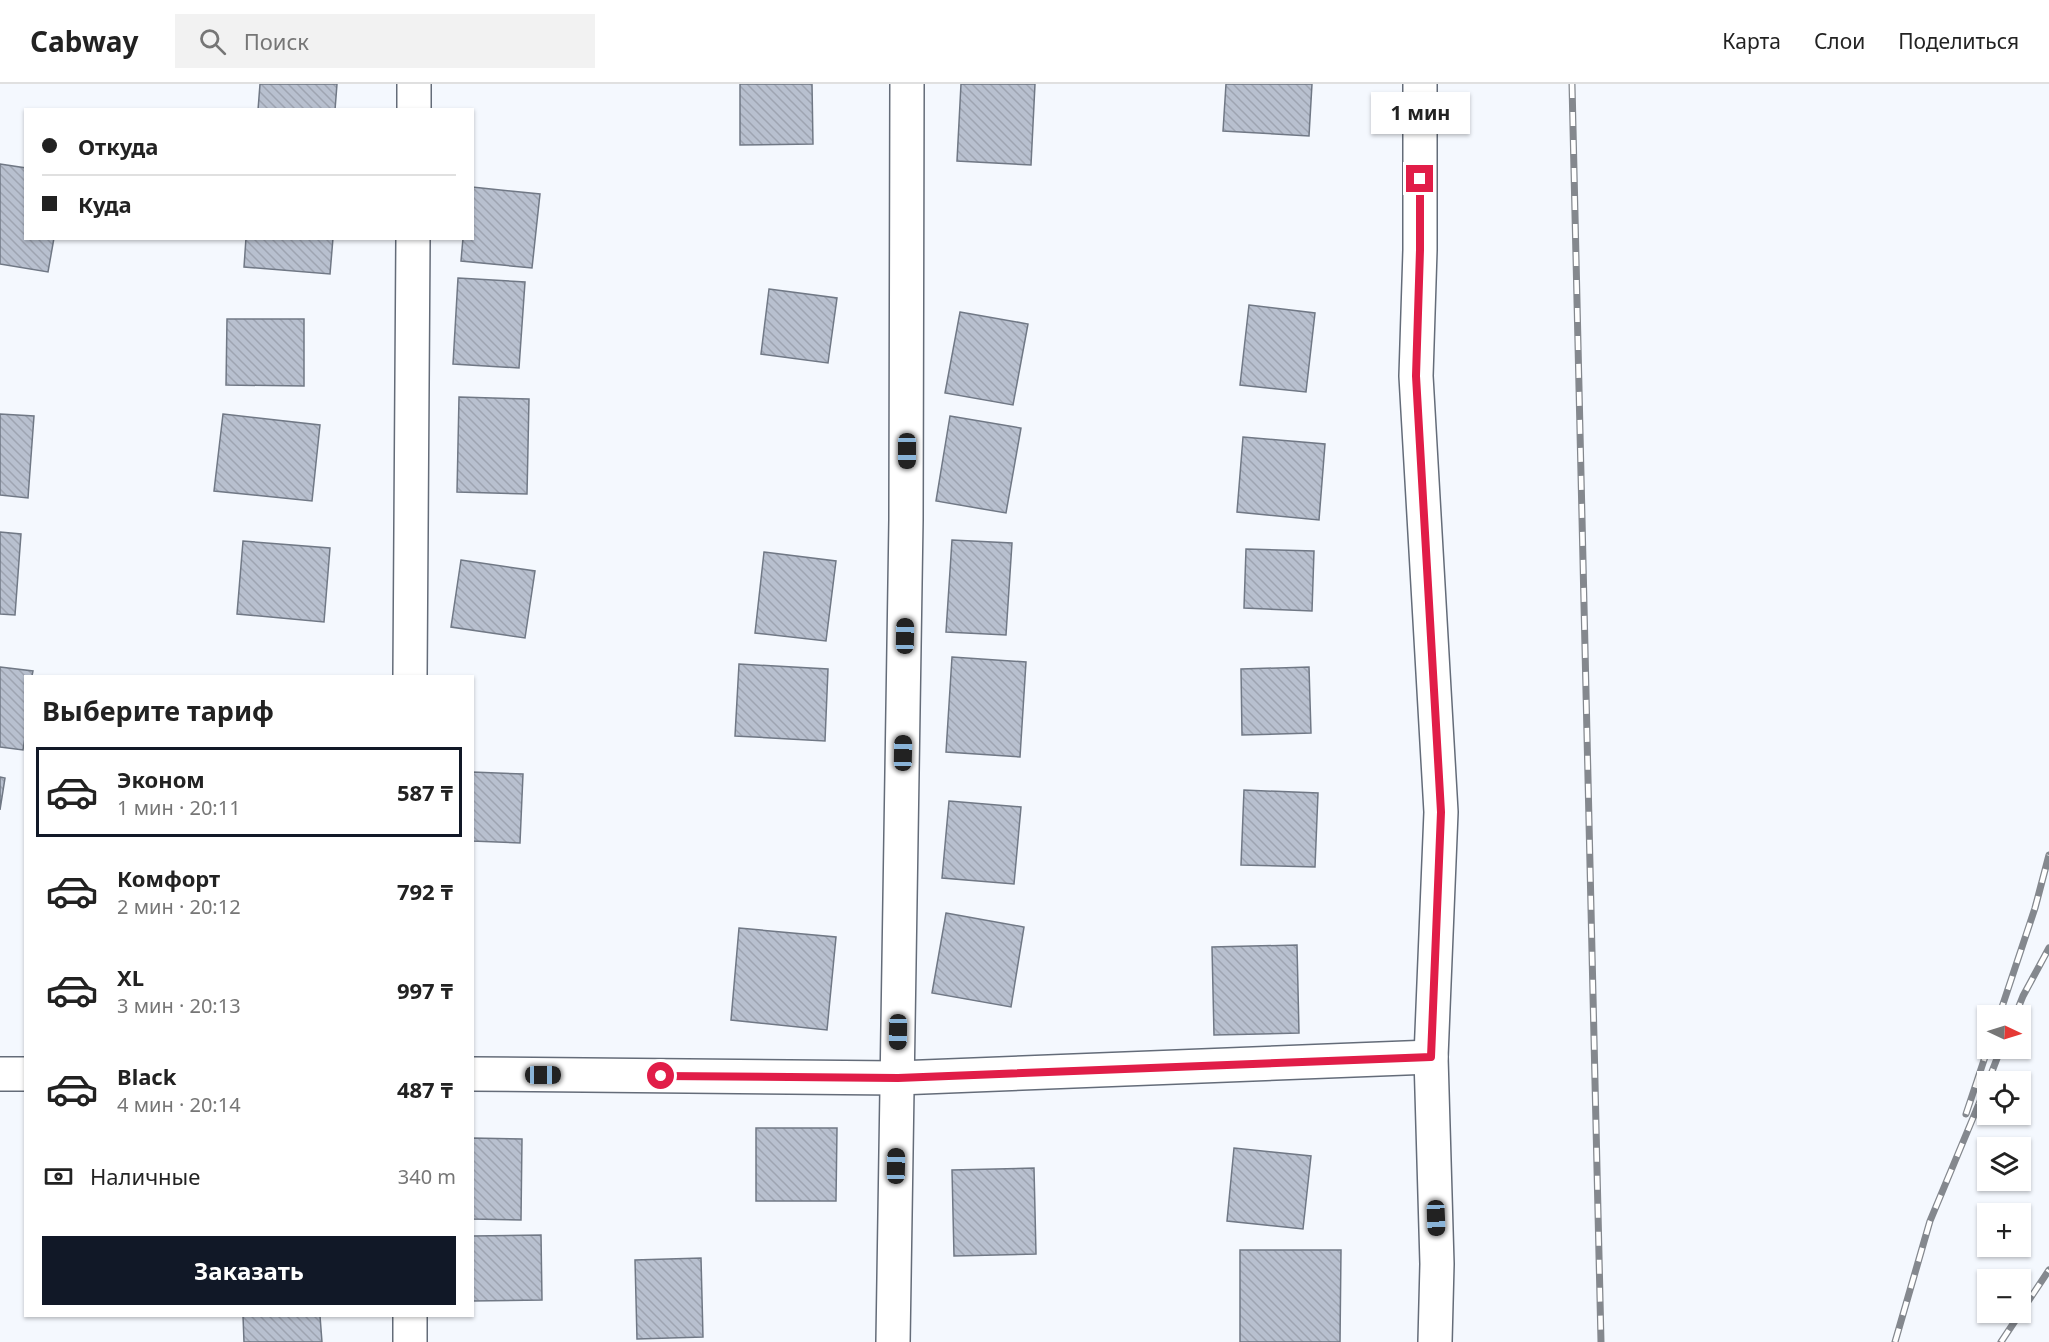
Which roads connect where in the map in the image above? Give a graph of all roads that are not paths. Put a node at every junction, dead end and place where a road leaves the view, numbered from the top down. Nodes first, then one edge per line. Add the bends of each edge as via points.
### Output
1 (414, 84) edge
2 (907, 84) edge
3 (1420, 84) edge
4 (414, 108) edge
5 (413, 240) edge
6 (410, 675) edge
7 (1431, 1057) junction
8 (0, 1074) edge
9 (24, 1074) edge
10 (474, 1074) edge
11 (898, 1078) junction
12 (410, 1317) edge
13 (410, 1342) edge
14 (893, 1342) edge
15 (1435, 1342) edge

1 - 4 street
2 - 11 street
3 - 7 street via 1416,376 1441,812
5 - 6 street
7 - 11 street
7 - 15 street via 1437,1264
8 - 9 street
10 - 11 street
11 - 14 street
12 - 13 street

